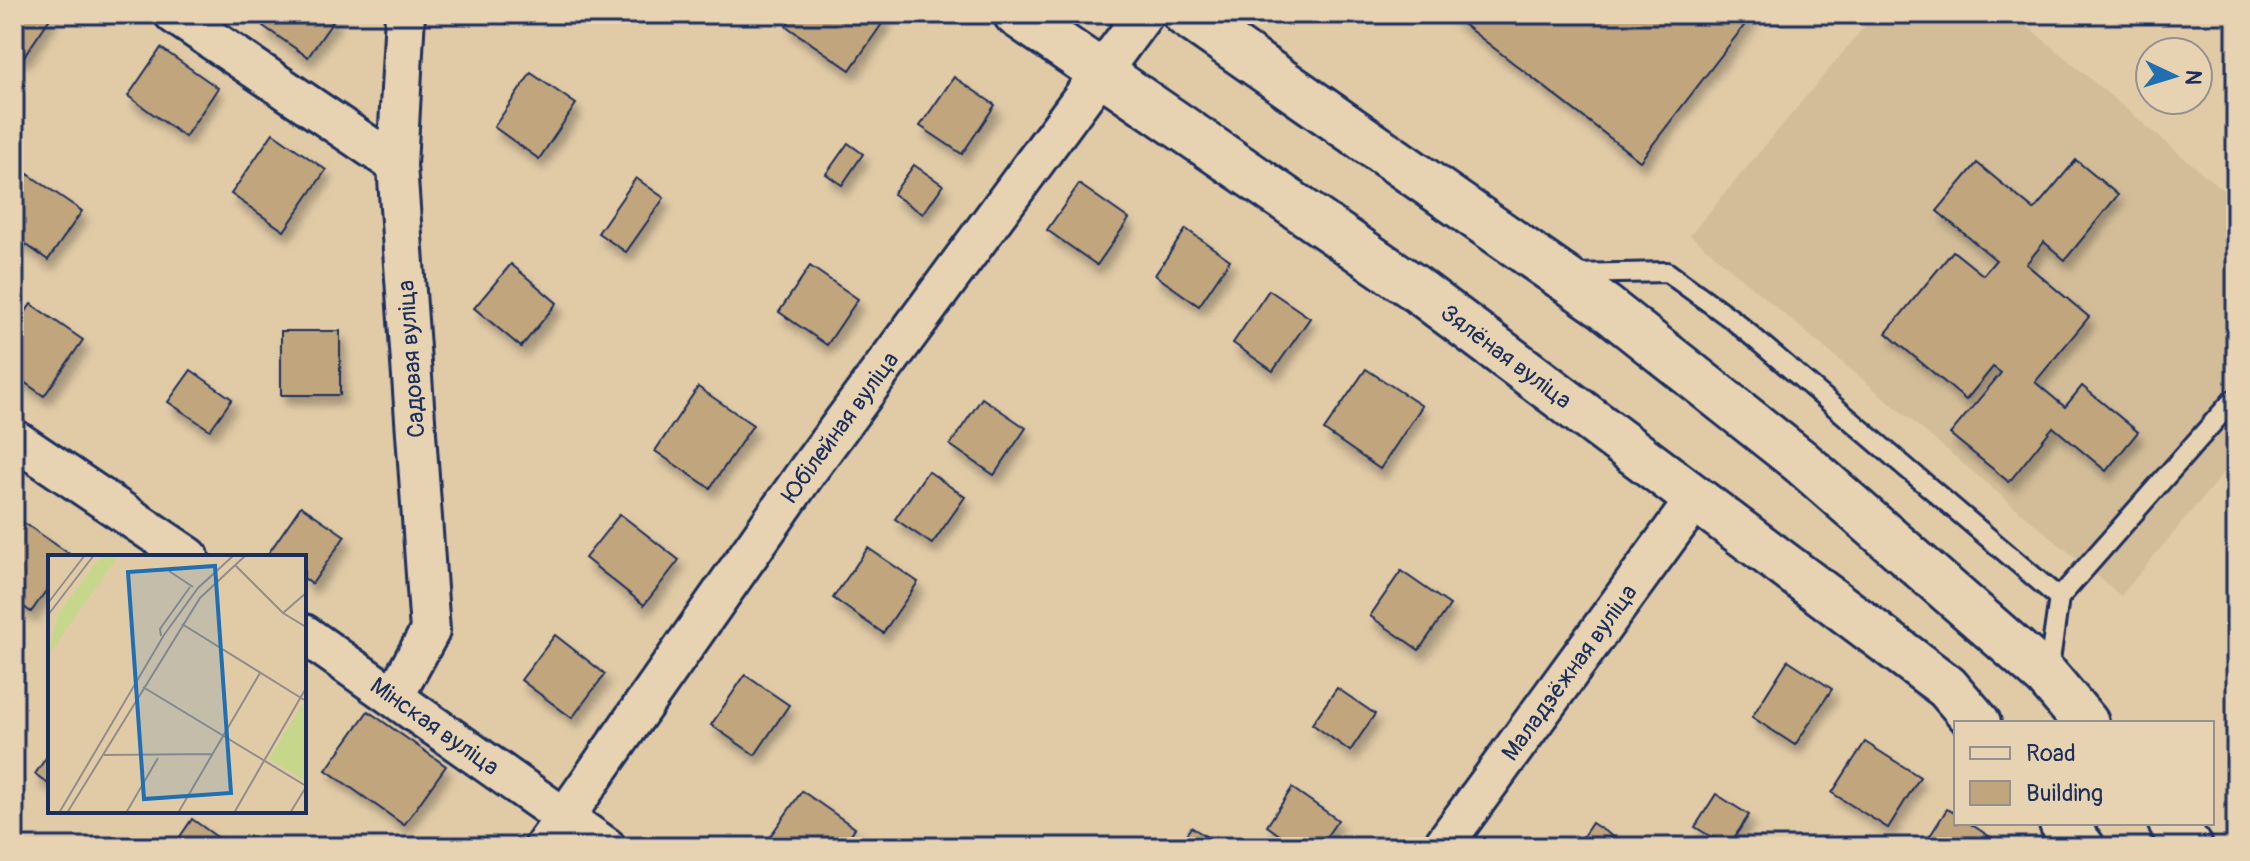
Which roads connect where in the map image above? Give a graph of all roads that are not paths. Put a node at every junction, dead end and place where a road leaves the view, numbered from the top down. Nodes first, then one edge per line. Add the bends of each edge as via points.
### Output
1 (174, 14) edge
2 (405, 14) edge
3 (1016, 14) edge
4 (1144, 14) edge
5 (1185, 14) edge
6 (1102, 76) junction
7 (397, 165) junction
8 (1561, 274) junction
9 (2233, 400) dead end
10 (14, 439) edge
11 (1697, 497) junction
12 (186, 555) edge
13 (2059, 598) junction
14 (306, 635) edge
15 (2047, 677) junction
16 (395, 695) junction
17 (1976, 721) edge
18 (2084, 721) edge
19 (2064, 825) edge
20 (2173, 825) edge
21 (554, 833) edge
22 (606, 847) edge
23 (1442, 847) edge
24 (2082, 847) edge
25 (2190, 847) edge

1 - 7 street
2 - 7 street, Садовая вуліца
3 - 6 main road, Зялёная вуліца
4 - 6 street, Юбілейная вуліца
5 - 8 main road
6 - 11 main road, Зялёная вуліца via 1415,288
6 - 21 street, Юбілейная вуліца via 808,470
7 - 16 street, Садовая вуліца via 430,631
8 - 13 lane via 1667,272 1733,320
8 - 15 main road via 1800,461
9 - 13 lane
10 - 12 street
11 - 17 main road, Зялёная вуліца via 1947,687
11 - 23 street, Маладзёжная вуліца
13 - 15 lane
14 - 16 street, Мінская вуліца
15 - 18 main road
16 - 21 street, Мінская вуліца
19 - 24 main road
20 - 25 main road
21 - 22 street

